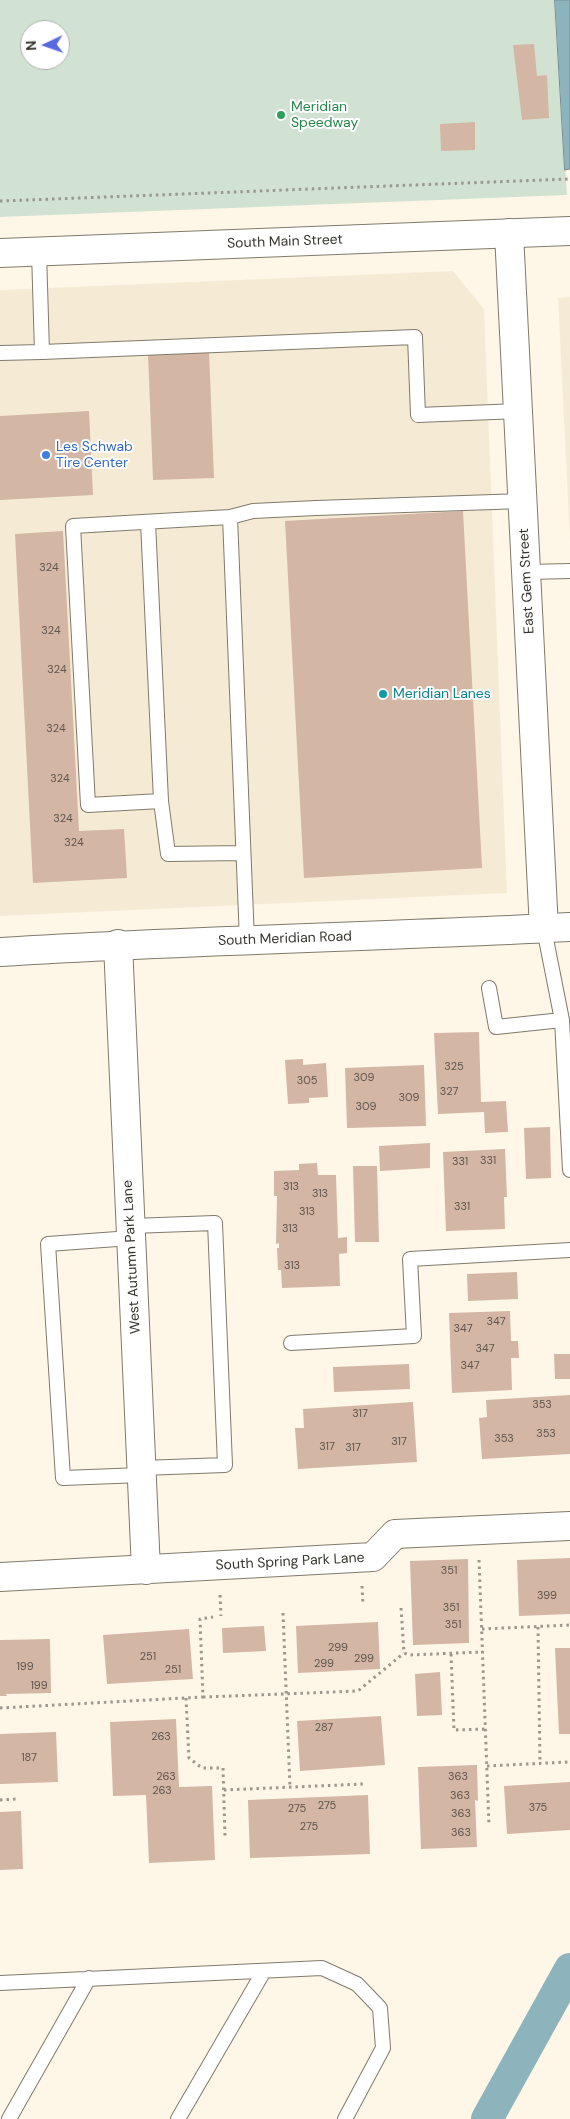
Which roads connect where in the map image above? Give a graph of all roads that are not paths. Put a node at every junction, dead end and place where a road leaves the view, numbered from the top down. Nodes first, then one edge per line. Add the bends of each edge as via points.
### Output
1 (570, 231) edge
2 (510, 233) junction
3 (39, 252) junction
4 (0, 253) edge
5 (42, 352) junction
6 (0, 354) edge
7 (519, 411) junction
8 (524, 501) junction
9 (230, 517) junction
10 (148, 522) junction
11 (570, 571) edge
12 (527, 572) junction
13 (161, 801) junction
14 (242, 853) junction
15 (557, 928) edge
16 (247, 942) junction
17 (118, 944) junction
18 (0, 952) edge
19 (489, 988) dead end
20 (562, 1020) junction
21 (570, 1170) edge
22 (131, 1232) junction
23 (570, 1250) edge
24 (291, 1343) dead end
25 (142, 1472) junction
26 (570, 1526) edge
27 (146, 1570) junction
28 (0, 1577) edge
29 (264, 1971) junction
30 (89, 1978) junction
31 (0, 1983) edge
32 (9, 2119) edge
33 (178, 2119) edge
34 (345, 2119) edge

1 - 2 street, South Main Street
2 - 3 street, South Main Street
2 - 7 street, East Gem Street
3 - 4 street, South Main Street
3 - 5 lane
5 - 6 lane
5 - 7 lane via 415,337 418,415
7 - 8 street, East Gem Street
8 - 9 lane via 316,508 253,512
8 - 12 street, East Gem Street
9 - 10 lane
9 - 14 lane
10 - 13 lane
10 - 13 lane via 73,526 88,805
11 - 12 lane
12 - 15 street, East Gem Street
13 - 14 lane via 168,854
14 - 16 lane
15 - 16 street, South Meridian Road
15 - 20 lane
16 - 17 street, South Meridian Road
17 - 18 street, South Meridian Road
17 - 22 street, West Autumn Park Lane
19 - 20 lane via 496,1027
20 - 21 lane
22 - 25 street, West Autumn Park Lane
22 - 25 lane via 48,1244 62,1478
22 - 25 lane via 215,1223 225,1465
23 - 24 lane via 410,1259 414,1336
25 - 27 street, West Autumn Park Lane
26 - 27 street, South Spring Park Lane via 395,1534 373,1557
27 - 28 street, South Spring Park Lane
29 - 30 lane
29 - 33 lane
29 - 34 lane via 322,1968 357,1984 380,2008 384,2048
30 - 31 lane
30 - 32 lane

